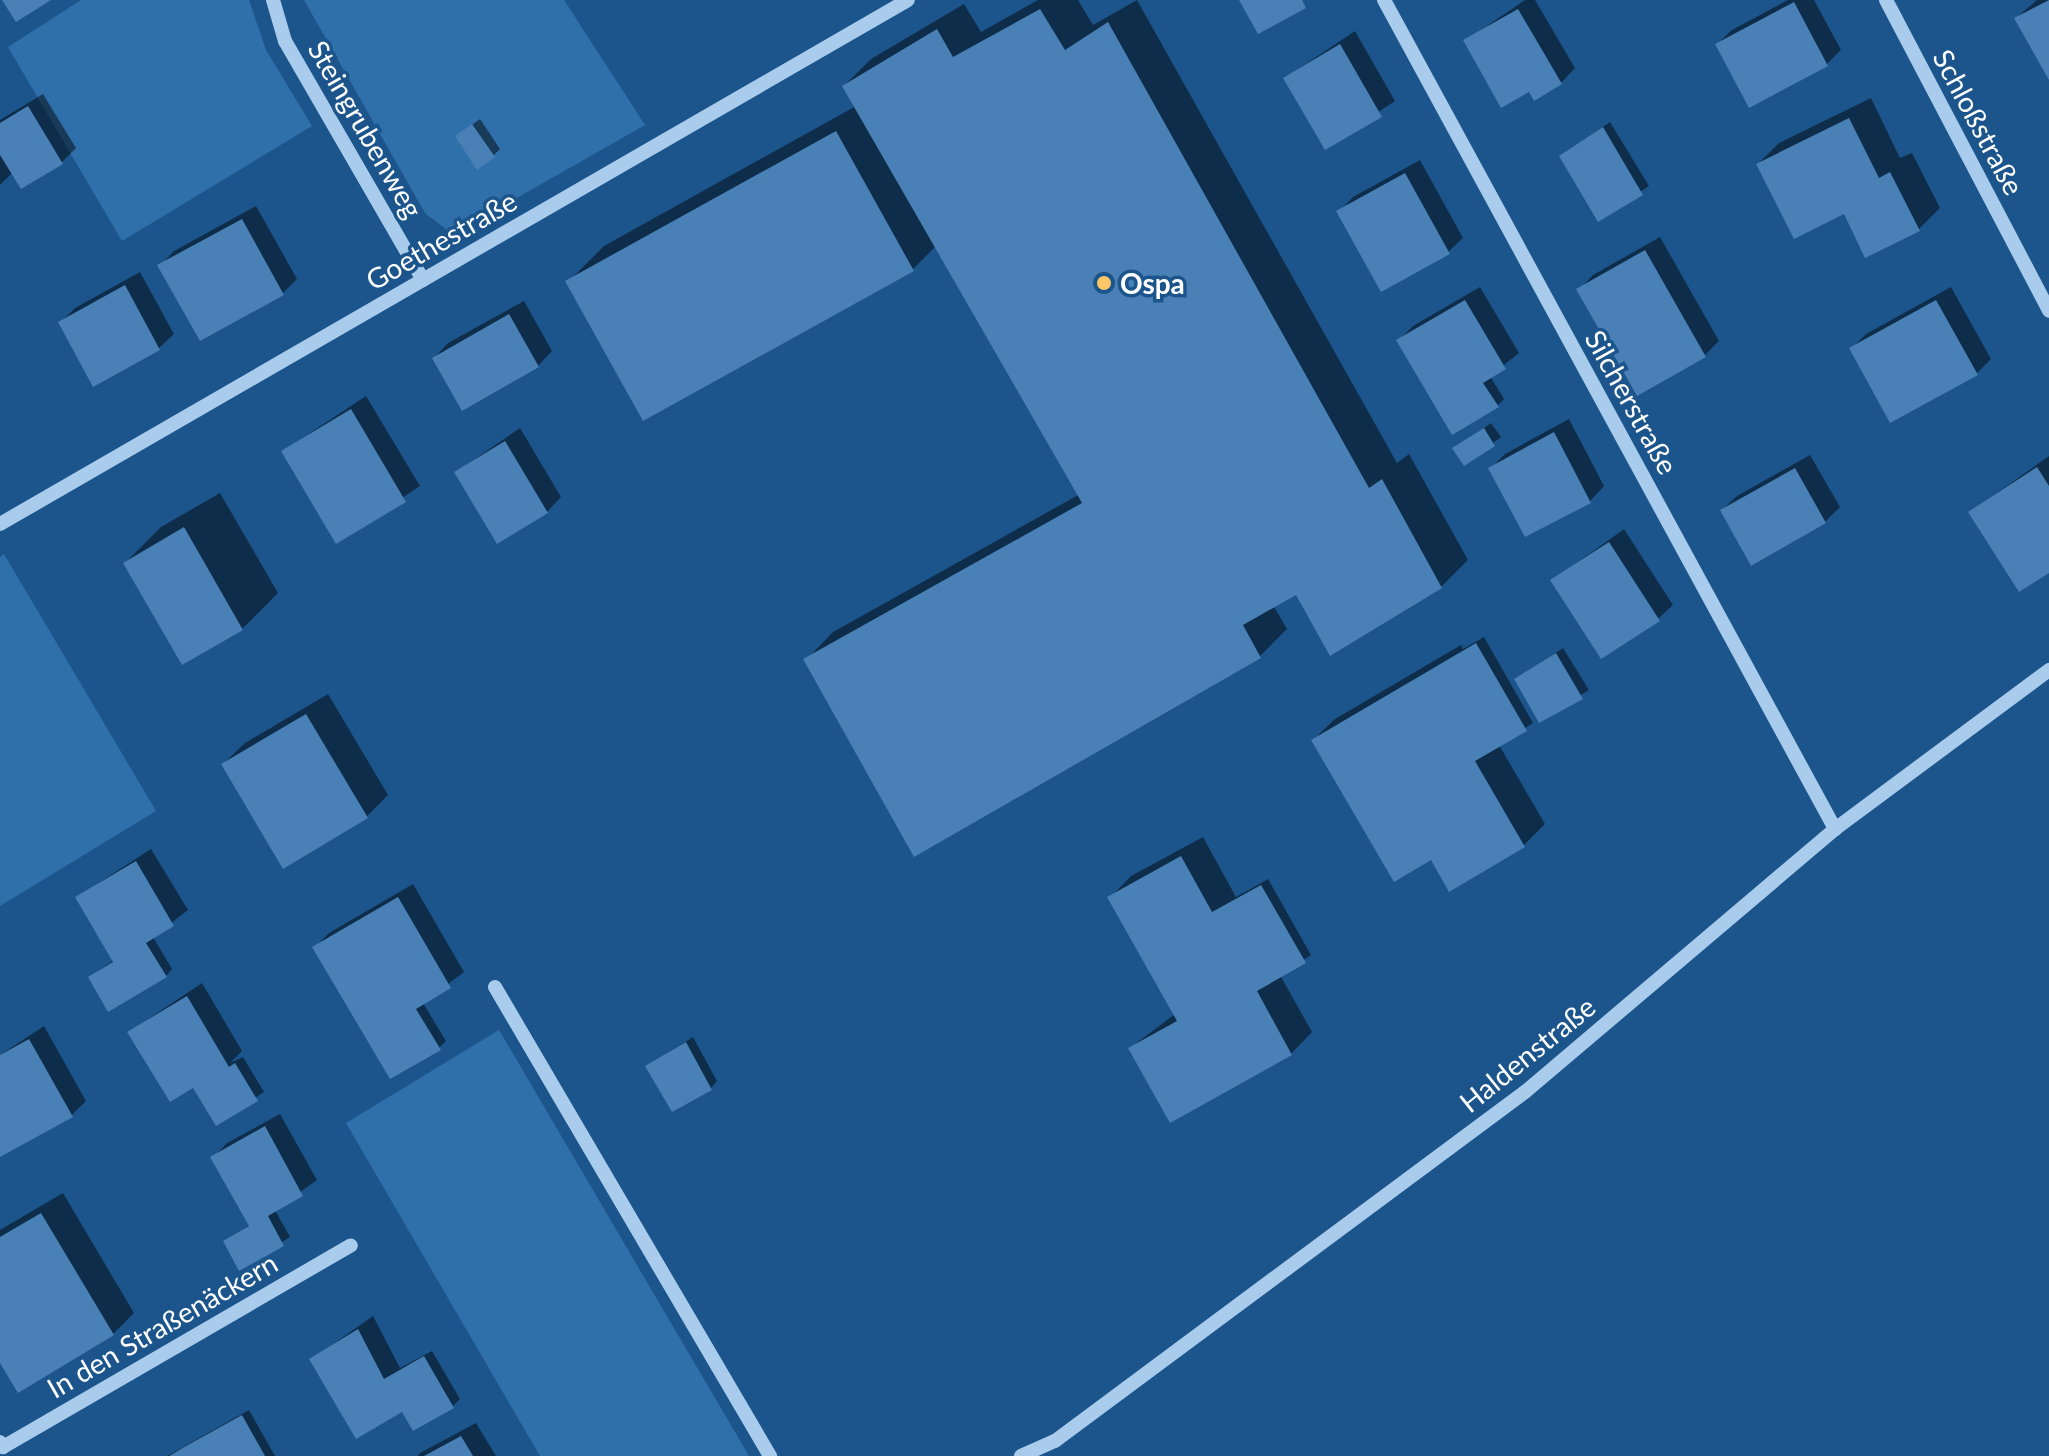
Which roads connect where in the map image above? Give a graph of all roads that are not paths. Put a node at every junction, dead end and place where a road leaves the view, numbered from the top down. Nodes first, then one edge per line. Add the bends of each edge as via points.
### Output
1 (273, 0) edge
2 (908, 0) edge
3 (1384, 0) edge
4 (1886, 0) edge
5 (423, 280) junction
6 (2049, 311) edge
7 (0, 524) edge
8 (2049, 670) edge
9 (1835, 829) junction
10 (495, 987) dead end
11 (351, 1245) dead end
12 (0, 1442) edge
13 (770, 1456) edge
14 (1021, 1456) edge

1 - 5 street, Steingrubenweg via 285,41
2 - 5 street, Goethestraße
3 - 9 street, Silcherstraße
4 - 6 street, Schloßstraße
5 - 7 street, Goethestraße
8 - 9 street, Haldenstraße
9 - 14 street, Haldenstraße via 1525,1092 1190,1344 1055,1441
10 - 13 street
11 - 12 street, In den Straßenäckern via 3,1447

